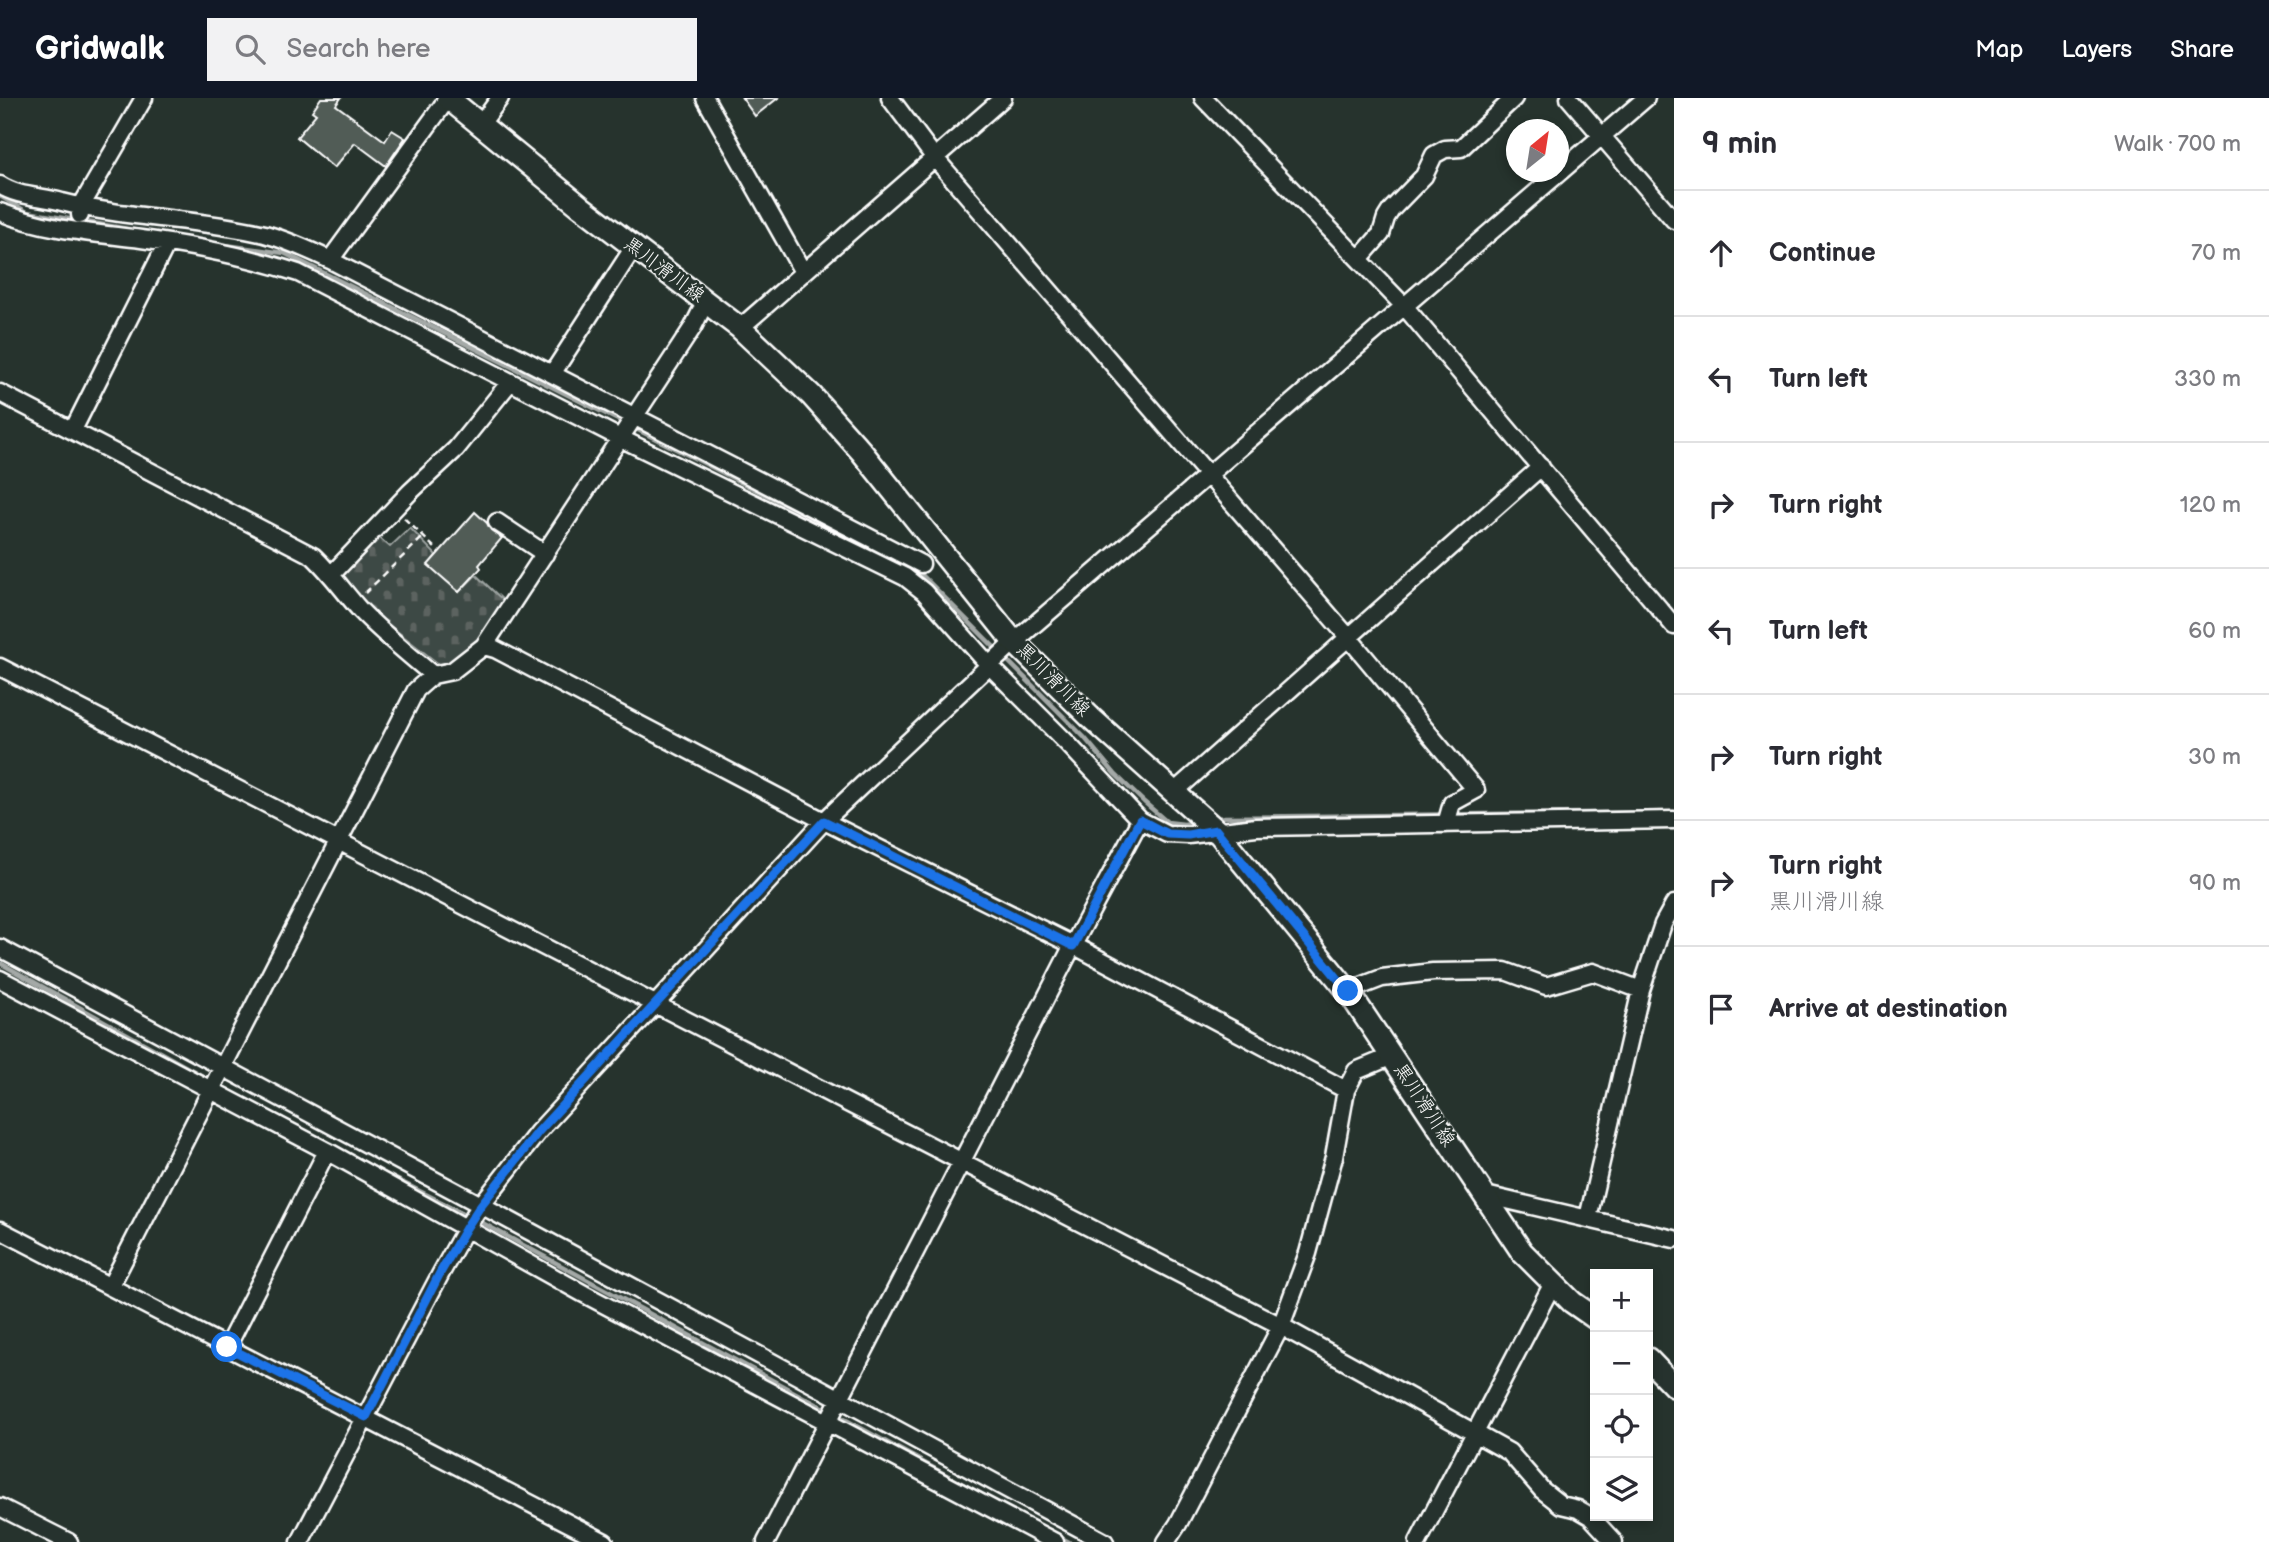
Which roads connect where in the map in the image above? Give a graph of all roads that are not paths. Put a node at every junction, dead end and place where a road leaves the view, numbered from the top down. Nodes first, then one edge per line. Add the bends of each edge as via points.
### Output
1 (144, 98) edge
2 (448, 98) edge
3 (499, 98) edge
4 (705, 98) edge
5 (890, 98) edge
6 (1003, 98) edge
7 (1203, 98) edge
8 (1514, 98) edge
9 (1569, 98) edge
10 (1646, 98) edge
11 (481, 124) junction
12 (1603, 136) junction
13 (934, 157) junction
14 (0, 185) edge
15 (80, 208) junction
16 (0, 212) edge
17 (1674, 220) edge
18 (79, 231) junction
19 (167, 243) junction
20 (634, 247) junction
21 (1359, 259) junction
22 (330, 260) junction
23 (803, 272) junction
24 (706, 301) junction
25 (1405, 307) junction
26 (740, 328) junction
27 (552, 374) junction
28 (510, 382) junction
29 (0, 393) edge
30 (635, 415) junction
31 (73, 430) junction
32 (620, 438) junction
33 (1541, 467) junction
34 (1208, 476) junction
35 (497, 522) dead end
36 (545, 554) junction
37 (921, 564) dead end
38 (332, 574) junction
39 (1674, 626) edge
40 (1349, 638) junction
41 (1014, 642) junction
42 (484, 646) junction
43 (989, 665) junction
44 (0, 667) edge
45 (433, 675) junction
46 (1173, 793) junction
47 (1140, 820) junction
48 (1674, 820) edge
49 (824, 821) junction
50 (1446, 824) junction
51 (1216, 830) junction
52 (338, 842) junction
53 (1674, 904) edge
54 (1073, 946) junction
55 (0, 948) edge
56 (0, 979) edge
57 (1641, 990) junction
58 (1348, 991) junction
59 (654, 1005) junction
60 (1392, 1056) junction
61 (222, 1067) junction
62 (1346, 1090) junction
63 (211, 1091) junction
64 (327, 1151) junction
65 (961, 1163) junction
66 (1481, 1194) junction
67 (480, 1207) junction
68 (1588, 1218) junction
69 (466, 1228) junction
70 (0, 1230) edge
71 (1674, 1239) edge
72 (1553, 1283) junction
73 (110, 1287) junction
74 (1590, 1315) edge
75 (1281, 1326) junction
76 (227, 1347) junction
77 (840, 1399) junction
78 (366, 1417) junction
79 (828, 1423) junction
80 (1476, 1433) junction
81 (0, 1507) edge
82 (1590, 1509) edge
83 (1599, 1521) edge
84 (69, 1542) edge
85 (300, 1542) edge
86 (605, 1542) edge
87 (766, 1542) edge
88 (1055, 1542) edge
89 (1105, 1542) edge
90 (1166, 1542) edge
91 (1418, 1542) edge
92 (1614, 1542) edge

1 - 15 street
2 - 11 main road, 黒川滑川線
2 - 22 street
3 - 11 street
4 - 23 street
5 - 13 street
6 - 13 street
7 - 21 street
8 - 21 street via 1461,148 1434,155 1424,176 1391,210 1381,234
9 - 12 street
10 - 12 street
11 - 20 main road, 黒川滑川線
12 - 17 street
12 - 25 street
13 - 23 street
13 - 34 street
14 - 15 street
15 - 18 street
15 - 22 street via 264,234
16 - 18 street via 23,222
18 - 19 street
19 - 28 street via 264,261 298,273
19 - 31 street
20 - 24 main road, 黒川滑川線
20 - 27 street
21 - 25 street
22 - 27 street
23 - 26 street
24 - 26 main road, 黒川滑川線
24 - 30 street
25 - 33 street
25 - 34 street
26 - 41 main road, 黒川滑川線 via 811,395 861,451
27 - 30 street
28 - 32 street
28 - 38 street via 456,449
29 - 31 street
30 - 32 street
30 - 37 street
31 - 38 street via 313,556
32 - 36 street
32 - 43 street via 905,577
33 - 39 street
33 - 40 street
34 - 40 street
34 - 41 street
35 - 36 street
36 - 42 street
38 - 45 street via 362,612
40 - 46 street
40 - 50 street via 1476,790 1452,803
41 - 43 street
41 - 46 main road, 黒川滑川線
42 - 45 street via 452,671
42 - 49 street
43 - 47 street
43 - 49 street
44 - 52 street
45 - 52 street via 416,690
46 - 51 main road, 黒川滑川線
47 - 51 street via 1167,834
47 - 54 street
48 - 50 street
49 - 54 street
49 - 59 street
50 - 51 street
51 - 58 main road, 黒川滑川線
52 - 59 street
52 - 61 street
53 - 57 street
54 - 62 street
54 - 65 street
55 - 61 street
56 - 63 street
57 - 58 street via 1592,972 1546,986 1505,971 1382,978
57 - 68 street
58 - 60 main road, 黒川滑川線
59 - 65 street
59 - 67 street via 538,1132
60 - 62 street via 1356,1071
60 - 66 main road, 黒川滑川線
61 - 63 street
61 - 67 street
62 - 75 street via 1328,1181
63 - 64 street
63 - 73 street
64 - 69 street
64 - 76 street
65 - 75 street
65 - 77 street
66 - 68 street
66 - 72 main road, 黒川滑川線 via 1522,1252
67 - 69 street
67 - 77 street
68 - 71 street
69 - 78 street
69 - 79 street
70 - 73 street
72 - 74 main road, 黒川滑川線
72 - 80 street
73 - 76 street
75 - 80 street
75 - 90 street
76 - 78 street
77 - 79 street
77 - 89 street
78 - 85 street
78 - 86 street
79 - 87 street
79 - 88 street
80 - 82 street via 1509,1452 1542,1490 1561,1504
80 - 91 street
81 - 84 street
83 - 92 street

